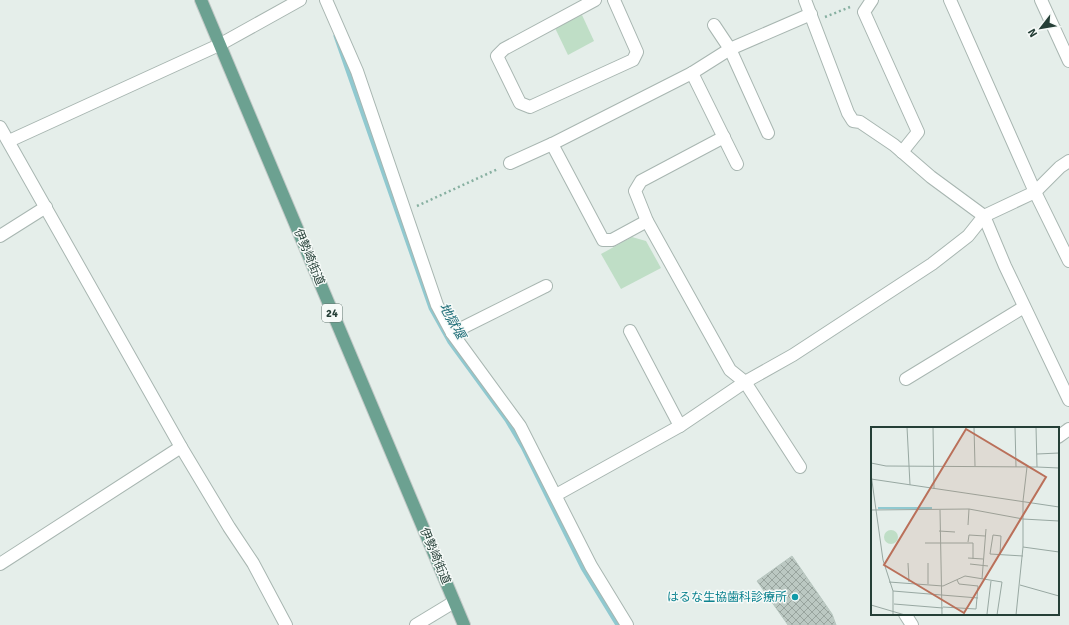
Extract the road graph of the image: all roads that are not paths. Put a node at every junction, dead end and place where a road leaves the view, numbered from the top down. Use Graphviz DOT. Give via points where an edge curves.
graph roads {
  1 [pos="201,0"];
  2 [pos="300,0"];
  3 [pos="326,0"];
  4 [pos="595,0"];
  5 [pos="614,0"];
  6 [pos="805,0"];
  7 [pos="950,0"];
  8 [pos="1041,0"];
  9 [pos="869,4"];
  10 [pos="812,18"];
  11 [pos="714,25"];
  12 [pos="219,45"];
  13 [pos="730,49"];
  14 [pos="1069,61"];
  15 [pos="692,73"];
  16 [pos="0,127"];
  17 [pos="768,133"];
  18 [pos="724,137"];
  19 [pos="9,141"];
  20 [pos="552,144"];
  21 [pos="902,152"];
  22 [pos="1069,162"];
  23 [pos="510,163"];
  24 [pos="737,164"];
  25 [pos="1035,192"];
  26 [pos="46,207"];
  27 [pos="984,216"];
  28 [pos="647,221"];
  29 [pos="0,236"];
  30 [pos="1069,261"];
  31 [pos="546,286"];
  32 [pos="1024,307"];
  33 [pos="630,331"];
  34 [pos="452,333"];
  35 [pos="906,379"];
  36 [pos="745,382"];
  37 [pos="1069,400"];
  38 [pos="680,426"];
  39 [pos="1069,429"];
  40 [pos="1059,436"];
  41 [pos="181,447"];
  42 [pos="800,467"];
  43 [pos="556,495"];
  44 [pos="0,564"];
  45 [pos="454,602"];
  46 [pos="906,615"];
  47 [pos="286,625"];
  48 [pos="416,625"];
  49 [pos="464,625"];
  50 [pos="627,625"];
  51 [pos="912,625"];
  1 -- 12 [label="main road, 伊勢崎街道 / 24"];
  2 -- 12 [label="street"];
  3 -- 34 [label="street" via="356,71 437,305"];
  4 -- 5 [label="street" via="504,49 497,56 520,103 530,107 633,60 637,52"];
  6 -- 10 [label="street"];
  7 -- 25 [label="street"];
  8 -- 14 [label="street"];
  9 -- 21 [label="street" via="864,12 918,132"];
  10 -- 13 [label="street"];
  10 -- 21 [label="street" via="853,121 860,122"];
  11 -- 13 [label="street"];
  12 -- 19 [label="street"];
  12 -- 45 [label="main road, 伊勢崎街道 / 24"];
  13 -- 15 [label="street"];
  13 -- 17 [label="street"];
  15 -- 18 [label="street"];
  15 -- 20 [label="street"];
  16 -- 19 [label="street"];
  18 -- 24 [label="street"];
  18 -- 28 [label="street" via="641,181 635,191"];
  19 -- 26 [label="street"];
  20 -- 23 [label="street"];
  20 -- 28 [label="street" via="603,240 612,240"];
  21 -- 27 [label="street" via="930,177"];
  22 -- 25 [label="street" via="1060,167"];
  25 -- 27 [label="street"];
  25 -- 30 [label="street"];
  26 -- 29 [label="street"];
  26 -- 41 [label="street"];
  27 -- 32 [label="street"];
  27 -- 36 [label="street" via="968,236 932,264 793,355"];
  28 -- 36 [label="street" via="730,370"];
  31 -- 34 [label="street"];
  32 -- 35 [label="street"];
  32 -- 37 [label="street"];
  33 -- 38 [label="street"];
  34 -- 43 [label="street" via="520,426"];
  36 -- 38 [label="street"];
  36 -- 42 [label="street"];
  38 -- 43 [label="street"];
  39 -- 40 [label="street"];
  41 -- 44 [label="street"];
  41 -- 47 [label="street" via="253,563"];
  43 -- 50 [label="street" via="590,566"];
  45 -- 48 [label="street"];
  45 -- 49 [label="main road, 伊勢崎街道 / 24"];
  46 -- 51 [label="street"];
}
